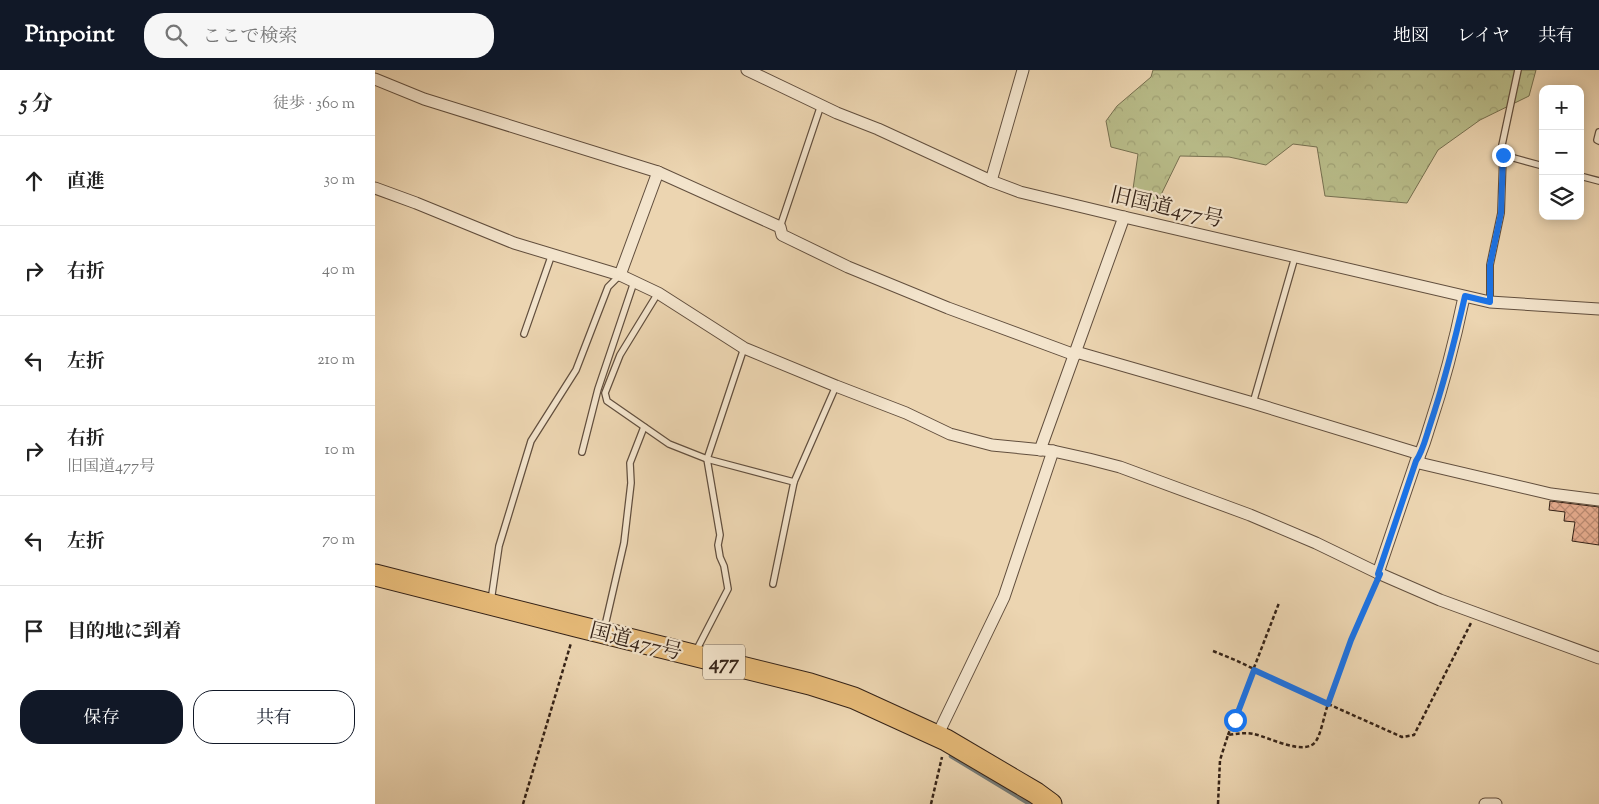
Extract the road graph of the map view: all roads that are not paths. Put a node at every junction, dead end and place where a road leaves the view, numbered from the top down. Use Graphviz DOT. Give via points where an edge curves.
graph roads {
  1 [pos="747,70"];
  2 [pos="1023,70"];
  3 [pos="1518,70"];
  4 [pos="375,80"];
  5 [pos="821,105"];
  6 [pos="1599,132"];
  7 [pos="1599,141"];
  8 [pos="1503,155"];
  9 [pos="1539,165"];
  10 [pos="658,172"];
  11 [pos="1584,177"];
  12 [pos="991,181"];
  13 [pos="1599,181"];
  14 [pos="375,188"];
  15 [pos="1124,217"];
  16 [pos="780,227"];
  17 [pos="552,254"];
  18 [pos="1295,257"];
  19 [pos="619,275"];
  20 [pos="634,281"];
  21 [pos="658,293"];
  22 [pos="1465,296"];
  23 [pos="1490,302"];
  24 [pos="1599,310"];
  25 [pos="524,334"];
  26 [pos="744,348"];
  27 [pos="1075,353"];
  28 [pos="836,386"];
  29 [pos="1253,403"];
  30 [pos="644,427"];
  31 [pos="1040,450"];
  32 [pos="582,452"];
  33 [pos="1053,452"];
  34 [pos="1419,456"];
  35 [pos="707,459"];
  36 [pos="794,482"];
  37 [pos="1599,500"];
  38 [pos="1379,574"];
  39 [pos="375,575"];
  40 [pos="773,584"];
  41 [pos="490,604"];
  42 [pos="603,633"];
  43 [pos="693,655"];
  44 [pos="1599,658"];
  45 [pos="941,738"];
  46 [pos="1051,804"];
  47 [pos="1485,804"];
  48 [pos="1496,804"];
  1 -- 5 [label="street, 旧国道477号"];
  2 -- 12 [label="street"];
  3 -- 8 [label="lane" via="1501,146"];
  4 -- 10 [label="street" via="424,99"];
  5 -- 12 [label="street, 旧国道477号"];
  5 -- 16 [label="lane"];
  6 -- 7 [label="lane"];
  8 -- 9 [label="lane"];
  8 -- 23 [label="lane" via="1501,213 1490,265"];
  10 -- 16 [label="street"];
  10 -- 19 [label="street"];
  11 -- 13 [label="lane"];
  12 -- 15 [label="street, 旧国道477号" via="1020,192"];
  14 -- 17 [label="street" via="514,243"];
  15 -- 18 [label="street, 旧国道477号"];
  15 -- 27 [label="street"];
  16 -- 27 [label="street" via="782,235 848,267 948,308"];
  17 -- 19 [label="street"];
  17 -- 25 [label="lane"];
  18 -- 22 [label="street, 旧国道477号"];
  18 -- 29 [label="lane"];
  19 -- 20 [label="street"];
  19 -- 41 [label="lane" via="608,287 577,370 531,442 499,546"];
  20 -- 21 [label="street"];
  20 -- 32 [label="lane" via="597,389"];
  21 -- 26 [label="street"];
  21 -- 30 [label="lane" via="620,355 605,393 607,401"];
  22 -- 23 [label="street, 旧国道477号"];
  22 -- 34 [label="street" via="1453,353"];
  23 -- 24 [label="street, 旧国道477号"];
  26 -- 28 [label="street"];
  26 -- 35 [label="lane"];
  27 -- 29 [label="street"];
  27 -- 31 [label="street"];
  28 -- 31 [label="street" via="950,434 992,445"];
  28 -- 36 [label="lane"];
  29 -- 34 [label="street"];
  30 -- 35 [label="lane" via="669,444"];
  30 -- 42 [label="lane" via="630,463 624,543"];
  31 -- 33 [label="street"];
  33 -- 38 [label="street" via="1120,467 1250,515"];
  33 -- 45 [label="street" via="1004,598"];
  34 -- 37 [label="street" via="1419,464 1551,494"];
  34 -- 38 [label="street"];
  35 -- 36 [label="lane"];
  35 -- 43 [label="lane" via="720,535 720,557 729,588"];
  36 -- 40 [label="lane"];
  38 -- 44 [label="street" via="1440,600"];
  39 -- 41 [label="highway, 国道477号 / 477"];
  41 -- 42 [label="highway, 国道477号 / 477"];
  42 -- 43 [label="highway, 国道477号 / 477"];
  43 -- 45 [label="highway, 国道477号 / 477" via="854,698"];
  45 -- 46 [label="highway, 国道477号 / 477"];
  47 -- 48 [label="street"];
}
